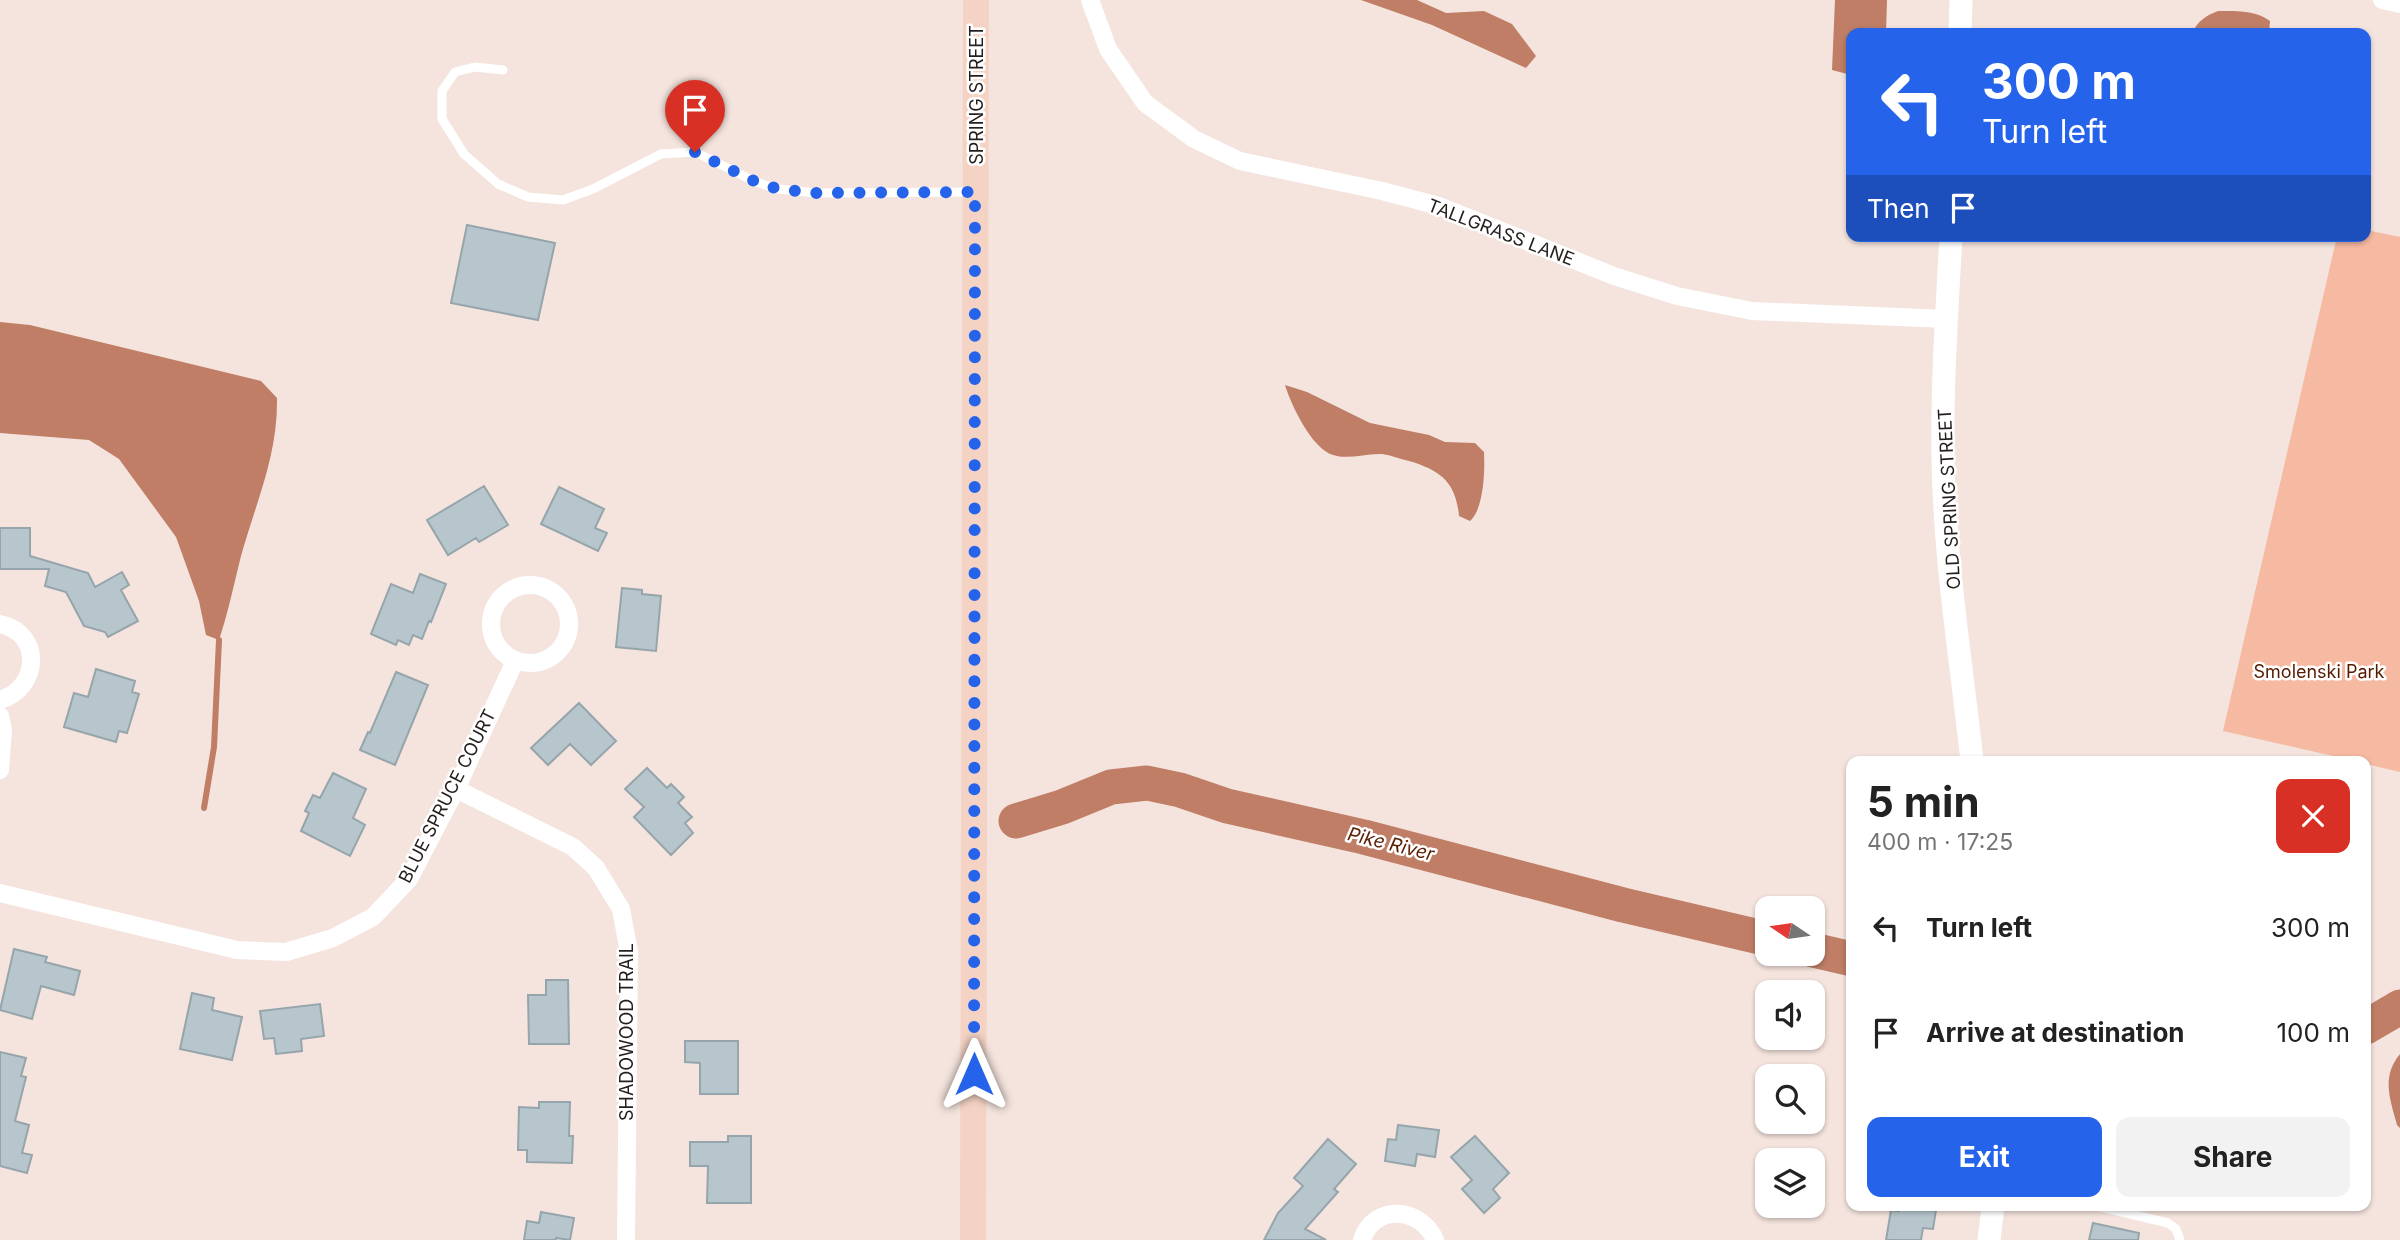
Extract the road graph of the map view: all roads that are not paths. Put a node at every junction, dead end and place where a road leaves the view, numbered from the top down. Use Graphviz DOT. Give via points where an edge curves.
graph roads {
  1 [pos="976,0"];
  2 [pos="1090,0"];
  3 [pos="1961,0"];
  4 [pos="2382,0"];
  5 [pos="2400,4"];
  6 [pos="1960,28"];
  7 [pos="503,70"];
  8 [pos="975,192"];
  9 [pos="1951,242"];
  10 [pos="1947,319"];
  11 [pos="0,624"];
  12 [pos="515,661"];
  13 [pos="0,700"];
  14 [pos="0,716"];
  15 [pos="1971,756"];
  16 [pos="0,770"];
  17 [pos="456,789"];
  18 [pos="0,893"];
  19 [pos="1992,1211"];
  20 [pos="2118,1211"];
  21 [pos="626,1240"];
  22 [pos="973,1240"];
  23 [pos="1362,1240"];
  24 [pos="1435,1240"];
  25 [pos="1989,1240"];
  26 [pos="2180,1240"];
  1 -- 8 [label="main road, SPRING STREET"];
  2 -- 10 [label="street, TALLGRASS LANE" via="1108,49 1144,103 1194,139 1240,161 1439,206 1676,296 1752,311"];
  3 -- 6 [label="street"];
  4 -- 5 [label="street"];
  7 -- 8 [label="lane" via="475,67 455,72 442,91 442,119 464,154 498,184 528,197 564,200 661,154 695,152 778,189"];
  8 -- 22 [label="main road, SPRING STREET"];
  9 -- 10 [label="street, OLD SPRING STREET"];
  10 -- 15 [label="street, OLD SPRING STREET" via="1943,455 1947,536"];
  11 -- 13 [label="street" via="18,632 26,642 32,667 20,690"];
  12 -- 12 [label="street" via="540,662 567,639 568,614 563,603 543,587 530,584 505,593 491,617 495,643"];
  12 -- 17 [label="street, BLUE SPRUCE COURT"];
  14 -- 16 [label="street"];
  17 -- 18 [label="street, BLUE SPRUCE COURT" via="409,879 373,918 333,938 286,952 237,950"];
  17 -- 21 [label="street, SHADOWOOD TRAIL" via="573,847 597,868 621,909 629,952"];
  19 -- 25 [label="street"];
  20 -- 26 [label="lane" via="2168,1223"];
  23 -- 24 [label="street" via="1372,1223 1397,1213 1423,1221"];
}
